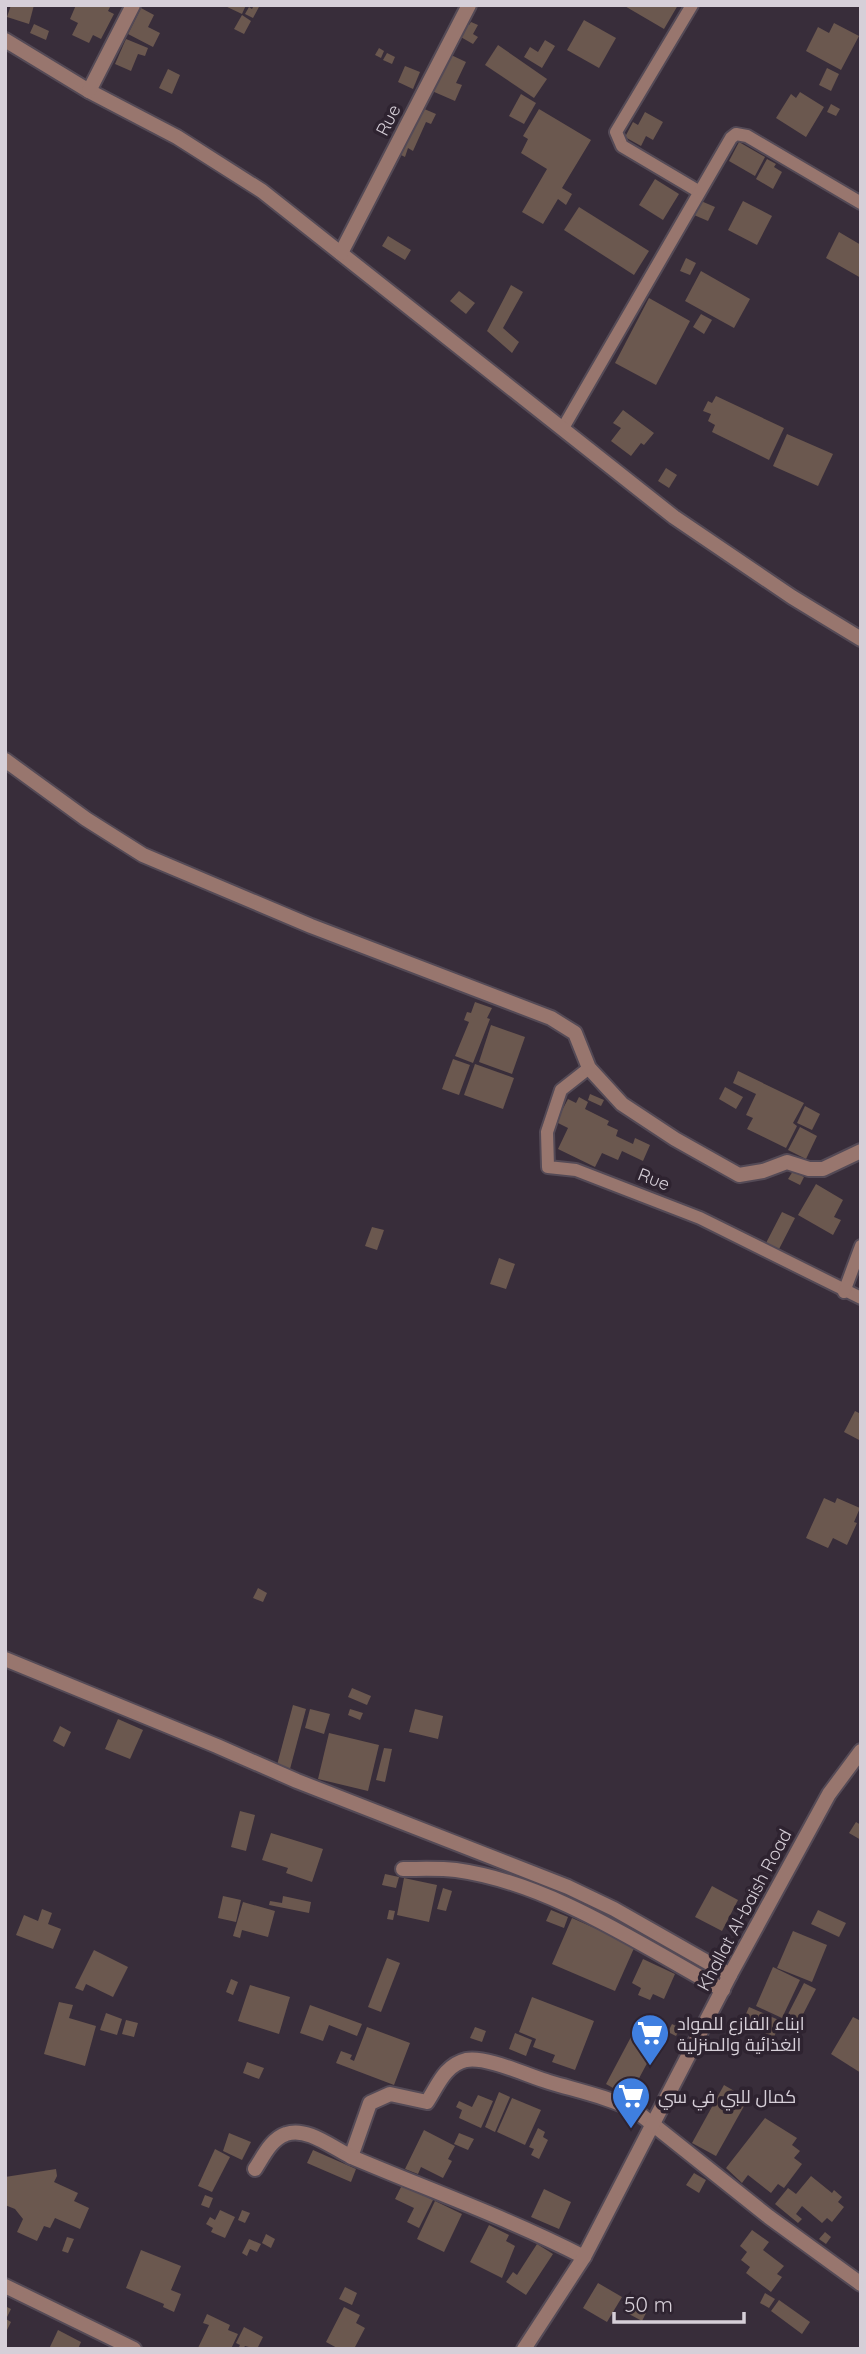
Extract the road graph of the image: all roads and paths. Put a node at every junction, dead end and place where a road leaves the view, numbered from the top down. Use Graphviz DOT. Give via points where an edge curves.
graph roads {
  1 [pos="133,5"];
  2 [pos="469,5"];
  3 [pos="692,5"];
  4 [pos="5,40"];
  5 [pos="89,91"];
  6 [pos="698,191"];
  7 [pos="861,203"];
  8 [pos="341,253"];
  9 [pos="563,428"];
  10 [pos="861,639"];
  11 [pos="5,760"];
  12 [pos="589,1068"];
  13 [pos="861,1150"];
  14 [pos="861,1246"];
  15 [pos="844,1292"];
  16 [pos="861,1298"];
  17 [pos="5,1659"];
  18 [pos="861,1751"];
  19 [pos="403,1869"];
  20 [pos="730,1975"];
  21 [pos="723,1990"];
  22 [pos="654,2124"];
  23 [pos="351,2157"];
  24 [pos="255,2169"];
  25 [pos="584,2257"];
  26 [pos="861,2284"];
  27 [pos="5,2286"];
  28 [pos="134,2349"];
  29 [pos="524,2349"];
  1 -- 5 [label="street"];
  2 -- 8 [label="street, Rue"];
  3 -- 6 [label="street" via="617,132 622,146"];
  4 -- 5 [label="street"];
  5 -- 8 [label="street" via="220,163"];
  6 -- 7 [label="street" via="736,134 747,136"];
  6 -- 9 [label="street"];
  8 -- 9 [label="street"];
  9 -- 10 [label="street" via="674,517"];
  11 -- 12 [label="street" via="143,855 310,926 551,1018 575,1033"];
  12 -- 13 [label="street" via="622,1104 739,1175 788,1161 823,1169"];
  12 -- 15 [label="street, Rue" via="561,1090 547,1132 548,1167 576,1170 700,1218"];
  14 -- 15 [label="street"];
  15 -- 16 [label="street, Rue"];
  17 -- 20 [label="street" via="297,1781 568,1886"];
  18 -- 20 [label="street, Khallat Al-baish Road" via="829,1794"];
  19 -- 21 [label="street" via="455,1870 502,1880 562,1903"];
  20 -- 21 [label="street, Khallat Al-baish Road"];
  21 -- 22 [label="street, Khallat Al-baish Road"];
  22 -- 23 [label="street" via="616,2101 495,2064 467,2060 447,2070 428,2102 390,2094 370,2103"];
  22 -- 25 [label="street, Khallat Al-baish Road"];
  22 -- 26 [label="street"];
  23 -- 24 [label="street" via="303,2133 287,2133 273,2142"];
  23 -- 25 [label="street" via="533,2230"];
  25 -- 29 [label="street, Khallat Al-baish Road"];
  27 -- 28 [label="street"];
}
